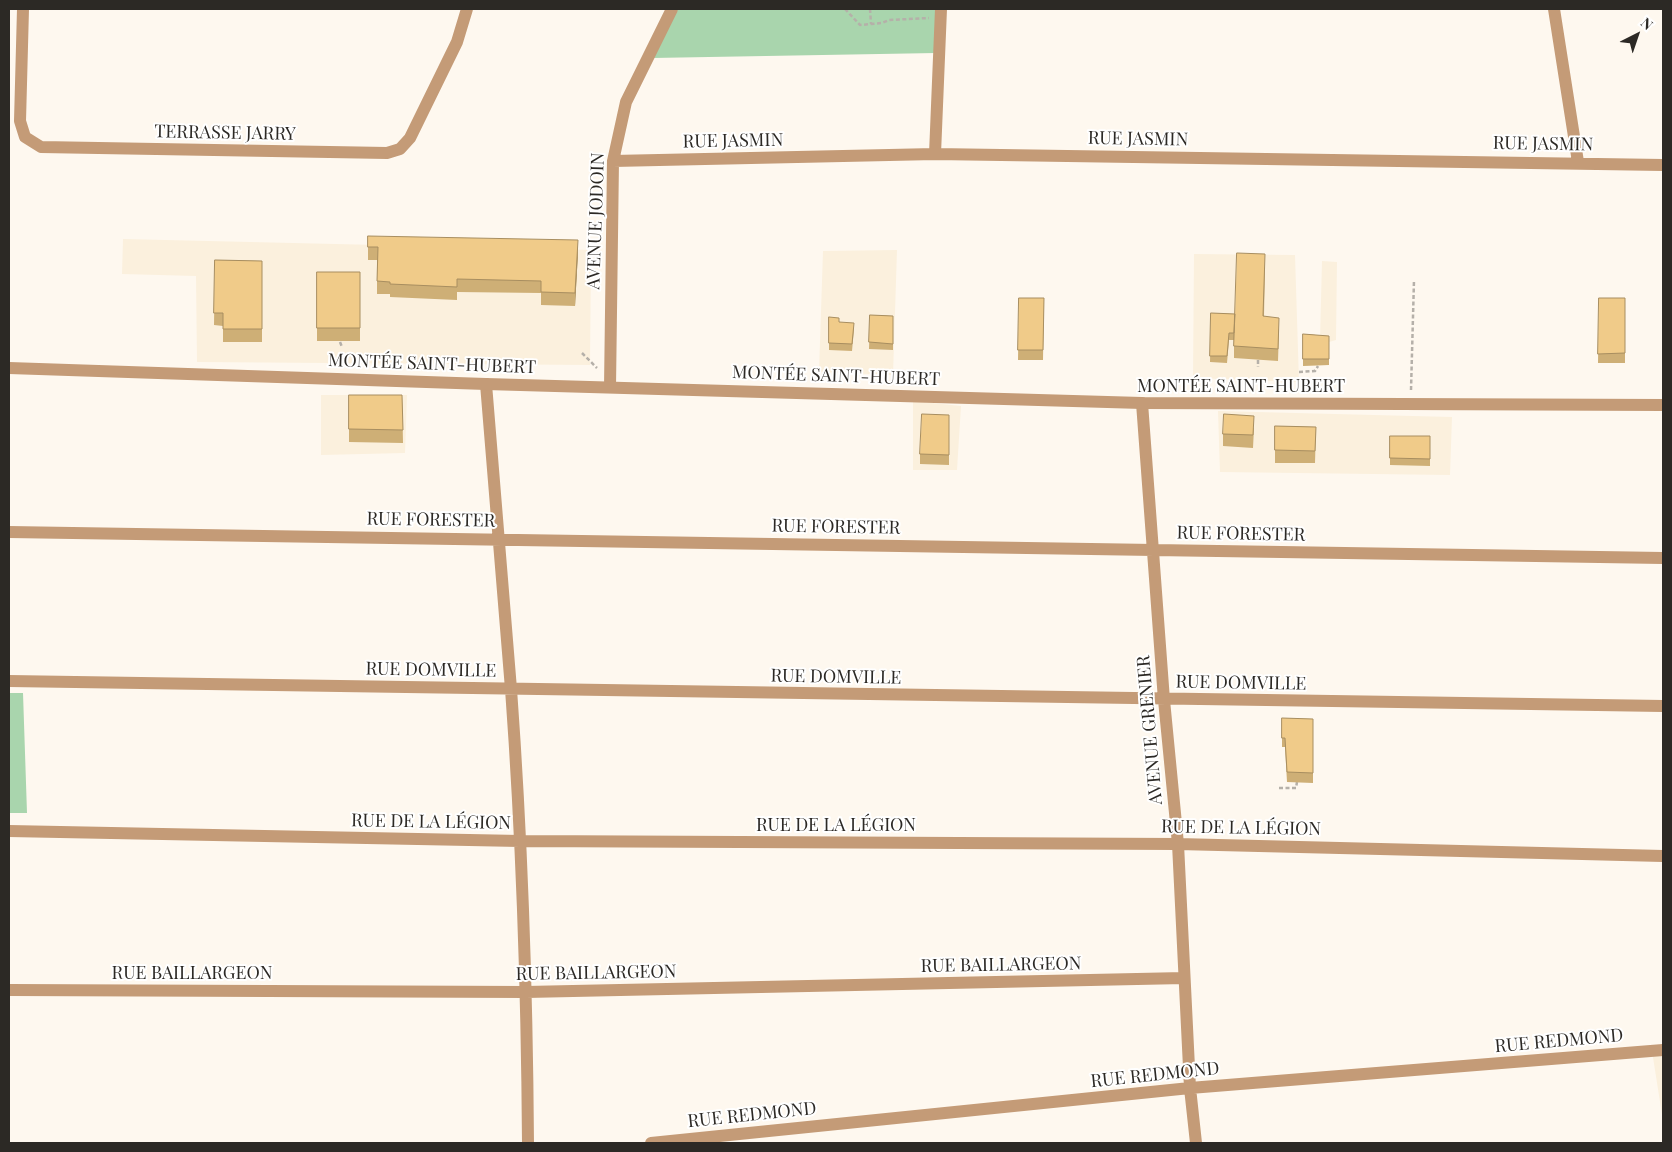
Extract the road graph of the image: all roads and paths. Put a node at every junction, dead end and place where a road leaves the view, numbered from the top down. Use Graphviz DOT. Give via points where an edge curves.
graph roads {
  1 [pos="23,9"];
  2 [pos="467,9"];
  3 [pos="672,9"];
  4 [pos="845,9"];
  5 [pos="870,9"];
  6 [pos="1554,9"];
  7 [pos="940,13"];
  8 [pos="871,24"];
  9 [pos="934,154"];
  10 [pos="613,161"];
  11 [pos="1578,162"];
  12 [pos="1663,165"];
  13 [pos="1414,280"];
  14 [pos="340,342"];
  15 [pos="342,347"];
  16 [pos="1258,360"];
  17 [pos="1318,366"];
  18 [pos="1258,367"];
  19 [pos="9,368"];
  20 [pos="1299,372"];
  21 [pos="486,384"];
  22 [pos="610,387"];
  23 [pos="1142,403"];
  24 [pos="1411,404"];
  25 [pos="1663,405"];
  26 [pos="9,532"];
  27 [pos="498,539"];
  28 [pos="1153,550"];
  29 [pos="1663,558"];
  30 [pos="9,681"];
  31 [pos="511,689"];
  32 [pos="1164,700"];
  33 [pos="1663,706"];
  34 [pos="1297,782"];
  35 [pos="1279,788"];
  36 [pos="9,830"];
  37 [pos="520,842"];
  38 [pos="1178,844"];
  39 [pos="1663,856"];
  40 [pos="1184,978"];
  41 [pos="9,990"];
  42 [pos="526,992"];
  43 [pos="1663,1050"];
  44 [pos="1190,1088"];
  45 [pos="528,1143"];
  46 [pos="651,1143"];
  47 [pos="1196,1143"];
  1 -- 2 [label="street, TERRASSE JARRY" via="20,121 25,137 41,147 387,153 400,149 410,138 458,42"];
  3 -- 10 [label="street, AVENUE JODOIN" via="626,102"];
  4 -- 8 [label="path" via="860,25"];
  5 -- 8 [label="path"];
  6 -- 11 [label="street"];
  7 -- 8 [label="path"];
  7 -- 9 [label="street"];
  9 -- 10 [label="street, RUE JASMIN"];
  9 -- 11 [label="street, RUE JASMIN"];
  10 -- 22 [label="street, AVENUE JODOIN"];
  11 -- 12 [label="street, RUE JASMIN"];
  13 -- 24 [label="path"];
  14 -- 15 [label="path"];
  16 -- 18 [label="path"];
  17 -- 20 [label="path" via="1315,371"];
  19 -- 21 [label="street, MONTÉE SAINT-HUBERT"];
  21 -- 22 [label="street, MONTÉE SAINT-HUBERT"];
  21 -- 27 [label="street"];
  22 -- 23 [label="street, MONTÉE SAINT-HUBERT"];
  23 -- 24 [label="street, MONTÉE SAINT-HUBERT"];
  23 -- 28 [label="street, AVENUE GRENIER"];
  24 -- 25 [label="street, MONTÉE SAINT-HUBERT"];
  26 -- 27 [label="street, RUE FORESTER"];
  27 -- 28 [label="street, RUE FORESTER"];
  27 -- 31 [label="street"];
  28 -- 29 [label="street, RUE FORESTER"];
  28 -- 32 [label="street, AVENUE GRENIER"];
  30 -- 31 [label="street, RUE DOMVILLE"];
  31 -- 32 [label="street, RUE DOMVILLE"];
  31 -- 37 [label="street"];
  32 -- 33 [label="street, RUE DOMVILLE"];
  32 -- 38 [label="street, AVENUE GRENIER"];
  34 -- 35 [label="path" via="1296,788"];
  36 -- 37 [label="street, RUE DE LA LÉGION"];
  37 -- 38 [label="street, RUE DE LA LÉGION"];
  37 -- 42 [label="street"];
  38 -- 39 [label="street, RUE DE LA LÉGION"];
  38 -- 40 [label="street, AVENUE GRENIER"];
  40 -- 42 [label="street, RUE BAILLARGEON"];
  40 -- 44 [label="street, AVENUE GRENIER"];
  41 -- 42 [label="street, RUE BAILLARGEON"];
  42 -- 45 [label="street"];
  43 -- 44 [label="street, RUE REDMOND"];
  44 -- 46 [label="street, RUE REDMOND"];
  44 -- 47 [label="street, AVENUE GRENIER"];
}
